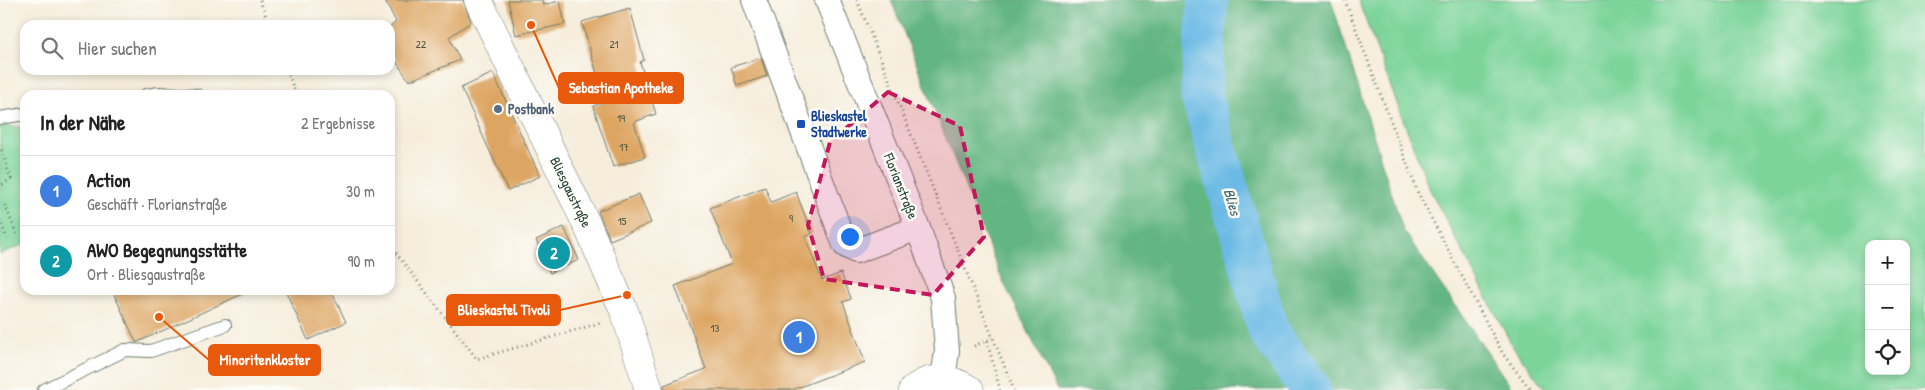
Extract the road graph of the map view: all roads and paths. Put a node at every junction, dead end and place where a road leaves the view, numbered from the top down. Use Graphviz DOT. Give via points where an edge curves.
graph roads {
  1 [pos="260,0"];
  2 [pos="478,0"];
  3 [pos="754,0"];
  4 [pos="827,0"];
  5 [pos="857,0"];
  6 [pos="1345,0"];
  7 [pos="267,20"];
  8 [pos="289,75"];
  9 [pos="294,90"];
  10 [pos="20,115"];
  11 [pos="0,118"];
  12 [pos="0,145"];
  13 [pos="0,186"];
  14 [pos="5,205"];
  15 [pos="11,220"];
  16 [pos="0,223"];
  17 [pos="918,228"];
  18 [pos="17,235"];
  19 [pos="8,239"];
  20 [pos="395,252"];
  21 [pos="226,325"];
  22 [pos="590,327"];
  23 [pos="993,338"];
  24 [pos="987,341"];
  25 [pos="974,346"];
  26 [pos="943,379"];
  27 [pos="44,390"];
  28 [pos="649,390"];
  29 [pos="913,390"];
  30 [pos="970,390"];
  31 [pos="1000,390"];
  32 [pos="1014,390"];
  33 [pos="1531,390"];
  1 -- 7 [label="path"];
  2 -- 28 [label="main road, Bliesgaustraße" via="588,227 624,313"];
  3 -- 17 [label="street" via="845,244 856,251"];
  4 -- 17 [label="street, Florianstraße"];
  5 -- 23 [label="path"];
  6 -- 33 [label="path" via="1418,193 1503,354"];
  8 -- 9 [label="path"];
  10 -- 11 [label="lane"];
  12 -- 13 [label="path" via="11,179"];
  14 -- 15 [label="path"];
  15 -- 16 [label="path"];
  15 -- 18 [label="path"];
  16 -- 19 [label="path"];
  17 -- 26 [label="street, Florianstraße" via="943,298 947,351"];
  20 -- 22 [label="path" via="477,359"];
  21 -- 27 [label="lane" via="152,351 125,350"];
  23 -- 24 [label="path"];
  23 -- 32 [label="path"];
  24 -- 25 [label="path"];
  24 -- 31 [label="path"];
  26 -- 29 [label="main road" via="930,380"];
  26 -- 30 [label="main road" via="958,382"];
}
